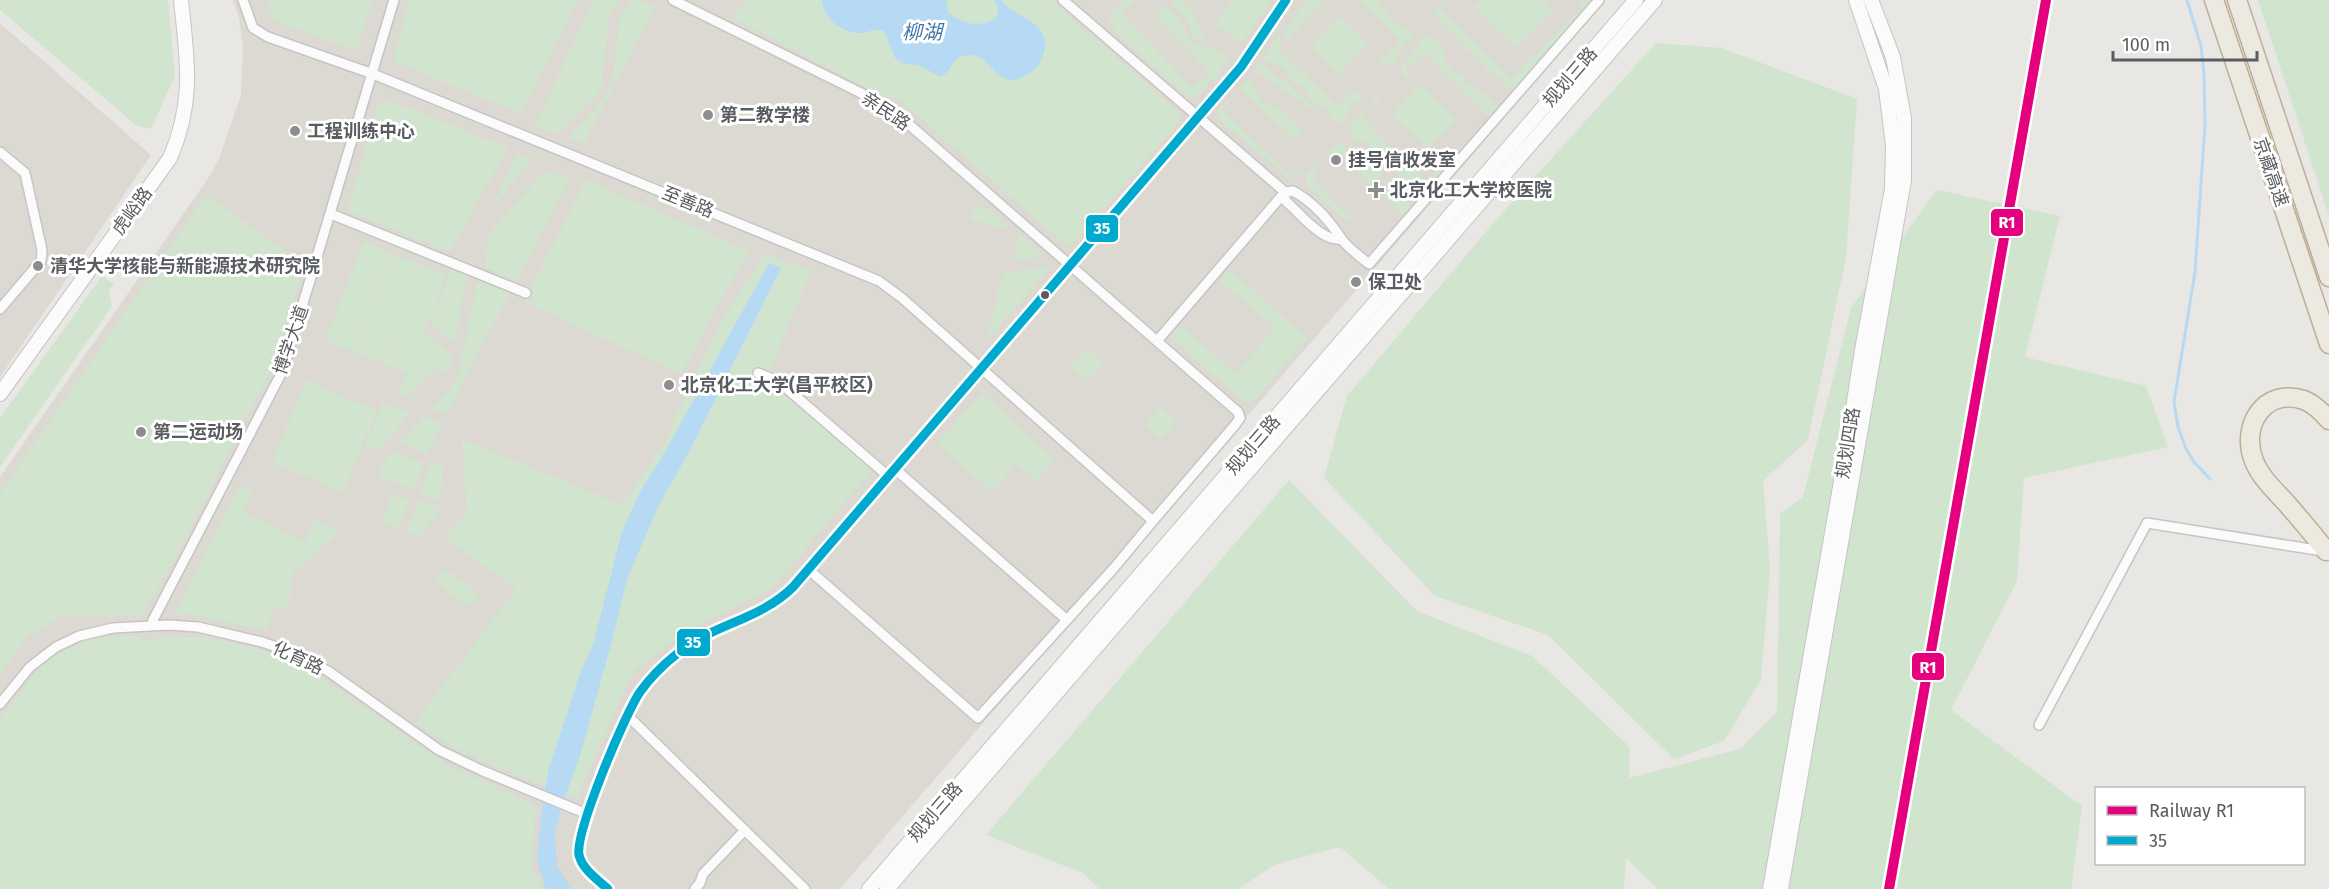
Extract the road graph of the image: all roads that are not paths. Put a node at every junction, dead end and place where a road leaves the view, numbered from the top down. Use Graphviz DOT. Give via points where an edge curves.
graph roads {
  1 [pos="181,0"];
  2 [pos="243,0"];
  3 [pos="394,0"];
  4 [pos="673,0"];
  5 [pos="1063,0"];
  6 [pos="1286,0"];
  7 [pos="1599,0"];
  8 [pos="1636,0"];
  9 [pos="1655,0"];
  10 [pos="1856,0"];
  11 [pos="1871,0"];
  12 [pos="2214,0"];
  13 [pos="2237,0"];
  14 [pos="373,74"];
  15 [pos="1198,117"];
  16 [pos="0,152"];
  17 [pos="1285,192"];
  18 [pos="331,214"];
  19 [pos="1341,239"];
  20 [pos="1071,264"];
  21 [pos="2329,278"];
  22 [pos="526,293"];
  23 [pos="0,309"];
  24 [pos="1157,341"];
  25 [pos="2329,344"];
  26 [pos="981,368"];
  27 [pos="758,373"];
  28 [pos="0,394"];
  29 [pos="2329,420"];
  30 [pos="891,472"];
  31 [pos="1153,520"];
  32 [pos="1179,542"];
  33 [pos="2326,551"];
  34 [pos="808,569"];
  35 [pos="1067,620"];
  36 [pos="152,626"];
  37 [pos="0,704"];
  38 [pos="627,715"];
  39 [pos="2039,725"];
  40 [pos="586,814"];
  41 [pos="745,830"];
  42 [pos="608,889"];
  43 [pos="695,889"];
  44 [pos="805,889"];
  45 [pos="869,889"];
  46 [pos="887,889"];
  47 [pos="1770,889"];
  48 [pos="1781,889"];
  1 -- 28 [label="main road, 虎峪路" via="189,72 181,128 170,159"];
  2 -- 14 [label="street, 至善路" via="252,27 258,32"];
  3 -- 14 [label="street, 博学大道"];
  4 -- 20 [label="street, 亲民路" via="891,110"];
  5 -- 15 [label="street"];
  6 -- 15 [label="street" via="1241,67"];
  7 -- 19 [label="street" via="1369,264"];
  8 -- 32 [label="main road, 规划三路"];
  9 -- 32 [label="main road, 规划三路"];
  10 -- 47 [label="main road, 规划四路" via="1886,89 1893,146 1892,189"];
  11 -- 48 [label="main road, 规划四路" via="1893,57 1904,118 1904,180"];
  12 -- 25 [label="highway, 京藏高速"];
  13 -- 21 [label="highway, 京藏高速"];
  14 -- 18 [label="street, 博学大道"];
  14 -- 26 [label="street, 至善路" via="879,281"];
  15 -- 17 [label="street"];
  15 -- 20 [label="street"];
  16 -- 23 [label="street" via="25,173 42,250 41,261"];
  17 -- 19 [label="street" via="1293,191 1309,203 1330,222"];
  17 -- 19 [label="street" via="1290,205 1324,234"];
  17 -- 24 [label="street"];
  18 -- 22 [label="street"];
  18 -- 36 [label="street, 博学大道" via="283,370"];
  20 -- 24 [label="street, 亲民路"];
  20 -- 26 [label="street"];
  24 -- 31 [label="street, 亲民路" via="1240,417"];
  26 -- 30 [label="street"];
  26 -- 31 [label="street, 至善路"];
  27 -- 30 [label="street" via="785,387"];
  29 -- 33 [label="highway" via="2304,400 2289,398 2274,401 2255,415 2249,433 2250,449 2260,475"];
  30 -- 34 [label="street"];
  30 -- 35 [label="street"];
  31 -- 35 [label="street"];
  32 -- 45 [label="main road, 规划三路"];
  32 -- 46 [label="main road, 规划三路"];
  33 -- 39 [label="street" via="2146,523"];
  34 -- 35 [label="street" via="978,718"];
  34 -- 38 [label="street" via="780,600 677,653 646,684"];
  36 -- 37 [label="street, 化育路" via="94,631 56,647 30,667"];
  36 -- 40 [label="street, 化育路" via="198,627 285,650 328,671 430,745"];
  38 -- 40 [label="street"];
  38 -- 41 [label="street"];
  40 -- 42 [label="street" via="579,845 581,862"];
  41 -- 43 [label="street" via="703,874"];
  41 -- 44 [label="street"];
}
